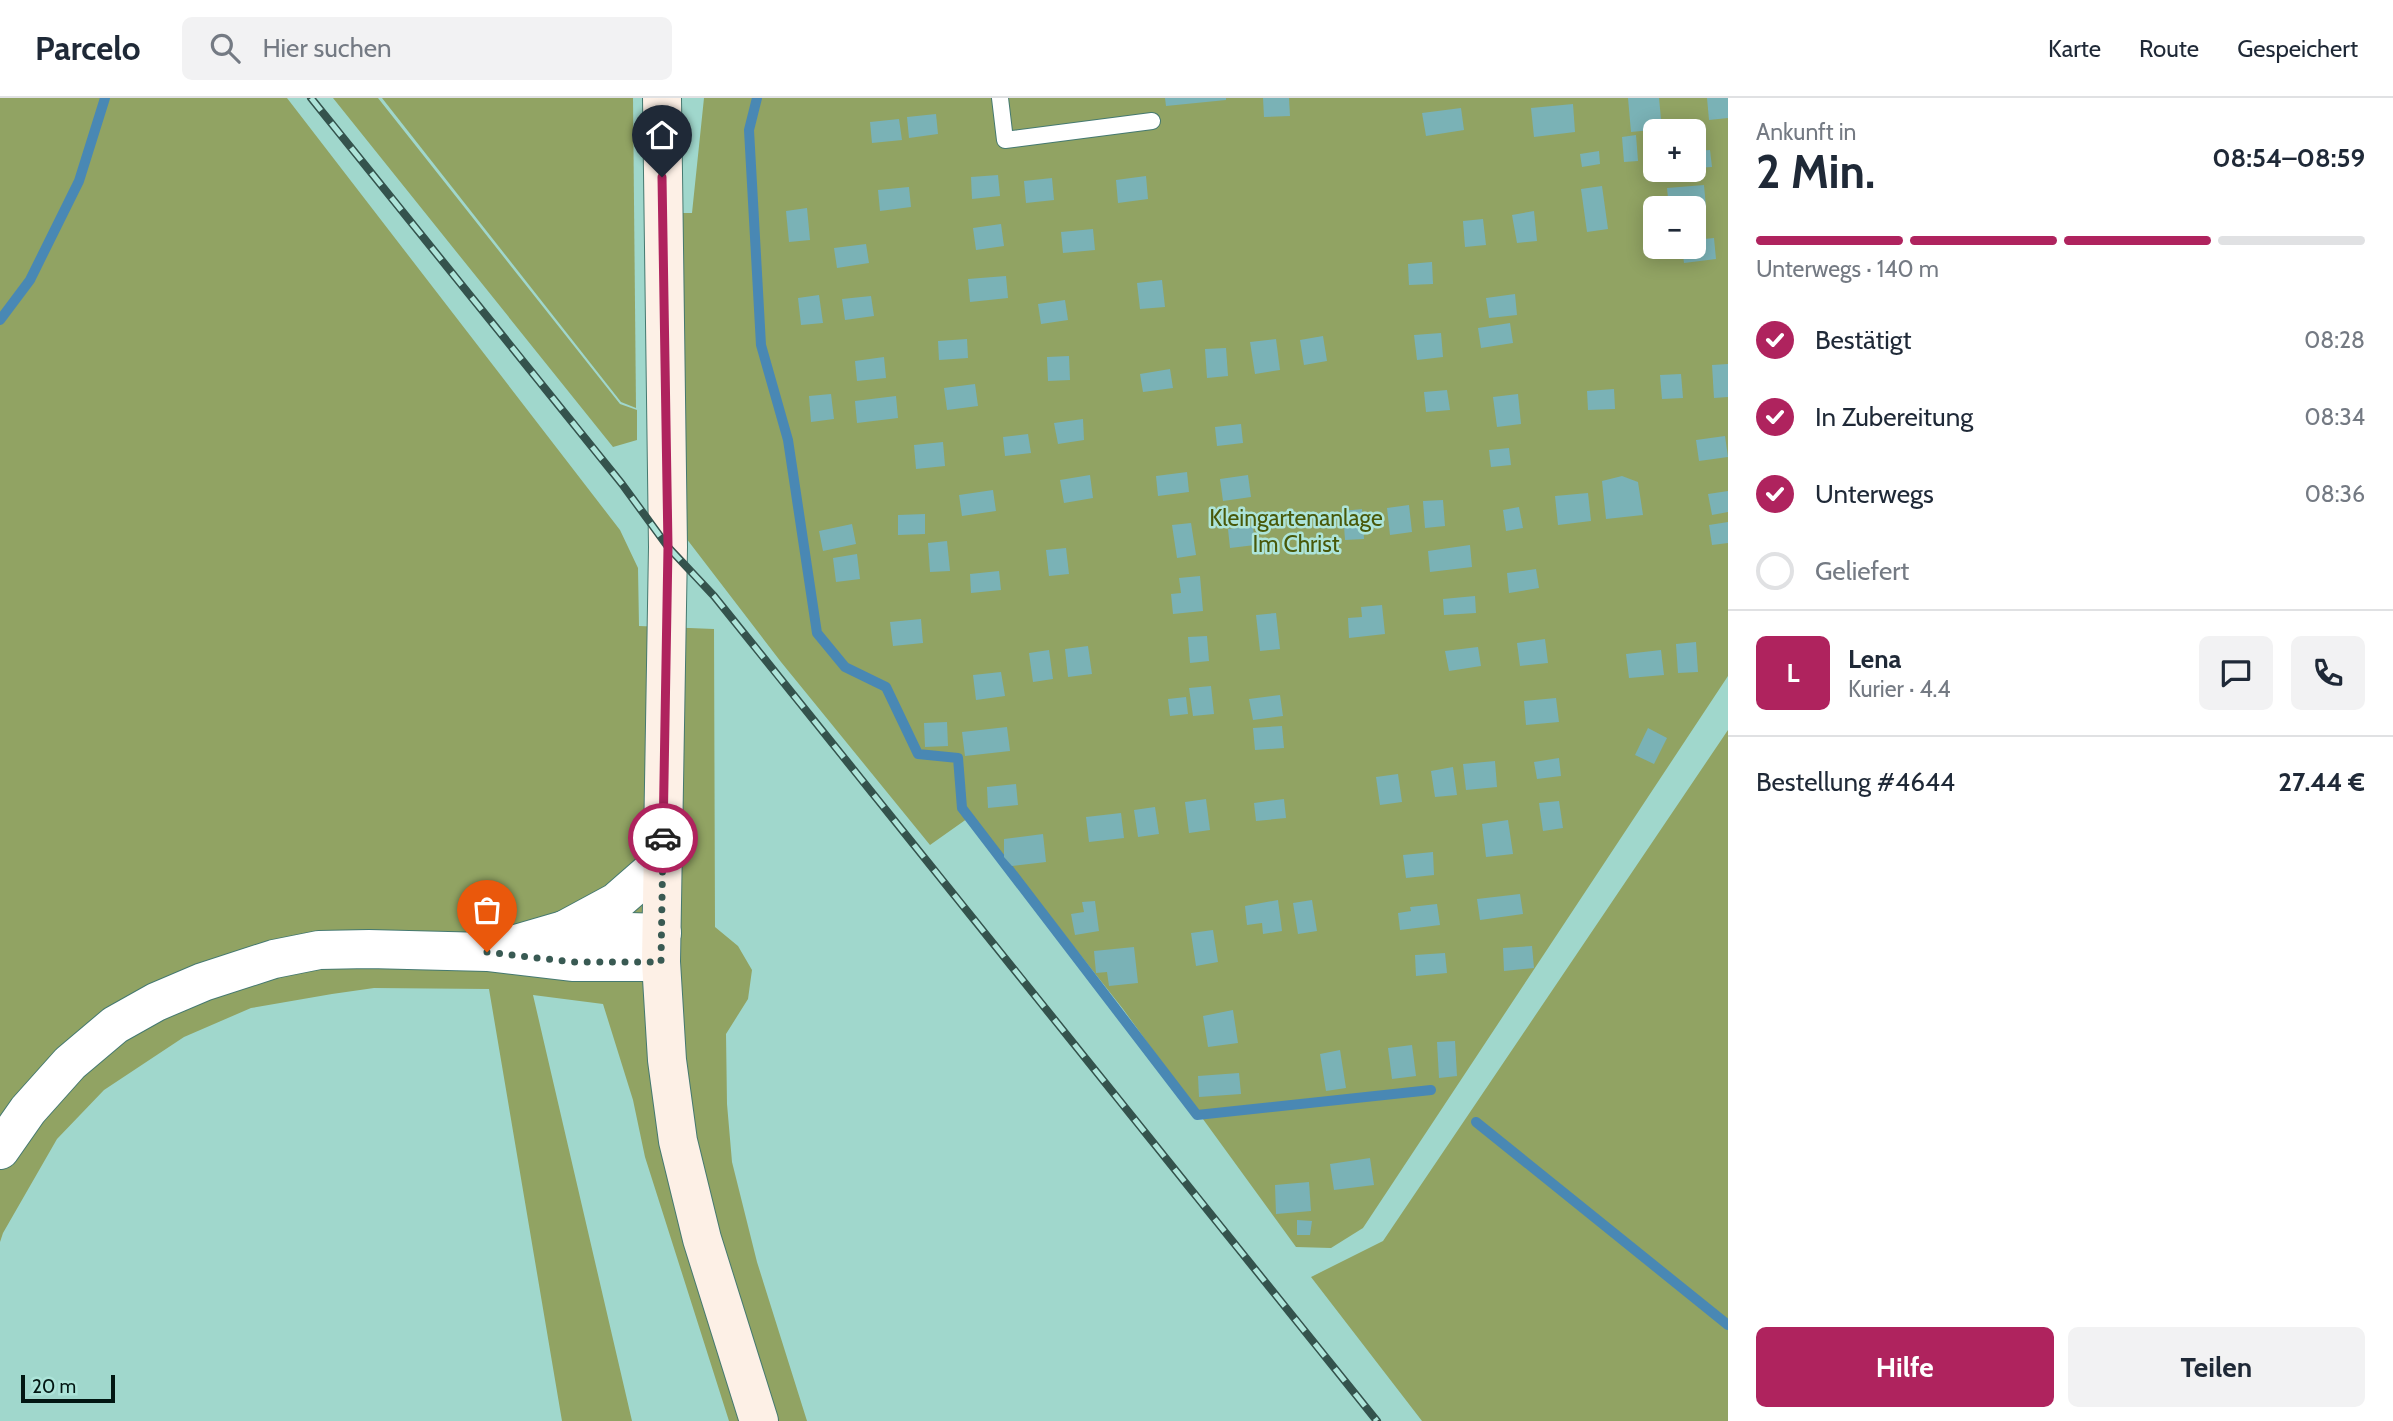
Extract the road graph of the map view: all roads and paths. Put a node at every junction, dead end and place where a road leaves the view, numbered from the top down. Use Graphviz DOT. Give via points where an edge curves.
graph roads {
  1 [pos="662,98"];
  2 [pos="1000,98"];
  3 [pos="1152,121"];
  4 [pos="663,861"];
  5 [pos="564,930"];
  6 [pos="661,948"];
  7 [pos="487,952"];
  8 [pos="0,1150"];
  9 [pos="759,1421"];
  1 -- 4 [label="main road" via="668,547"];
  2 -- 3 [label="lane" via="1005,139"];
  4 -- 5 [label="street" via="617,902"];
  4 -- 6 [label="main road"];
  5 -- 6 [label="street"];
  5 -- 7 [label="street"];
  6 -- 7 [label="street" via="572,962"];
  6 -- 9 [label="main road" via="667,1060 678,1141 702,1239"];
  7 -- 8 [label="street" via="319,950 203,982 115,1025 70,1063"];
}
